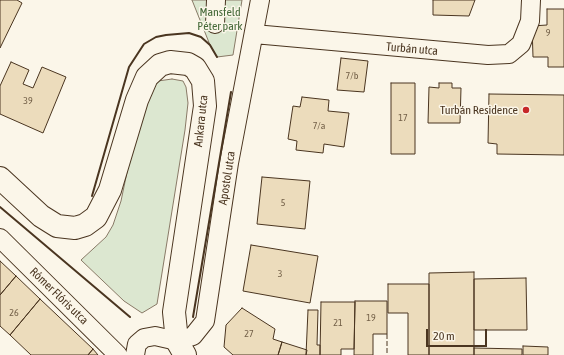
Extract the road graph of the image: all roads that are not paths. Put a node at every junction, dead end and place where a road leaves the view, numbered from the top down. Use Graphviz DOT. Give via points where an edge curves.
graph roads {
  1 [pos="216,0"];
  2 [pos="260,0"];
  3 [pos="531,0"];
  4 [pos="214,24"];
  5 [pos="254,34"];
  6 [pos="0,178"];
  7 [pos="0,238"];
  8 [pos="181,348"];
  9 [pos="118,355"];
  10 [pos="135,355"];
  1 -- 4 [label="street"];
  2 -- 5 [label="street, Apostol utca"];
  3 -- 5 [label="street, Turbán utca" via="530,21 521,44 509,54 488,55"];
  5 -- 8 [label="street, Apostol utca" via="229,163 205,321"];
  6 -- 8 [label="street, Ankara utca" via="41,216 56,226 75,228 85,224 96,217 110,190 146,77 160,65 170,62 188,64 195,68 204,82 205,106 175,302 174,324"];
  7 -- 9 [label="street, Rómer Flóris utca"];
  8 -- 10 [label="street" via="155,336 144,338 137,344"];
}
